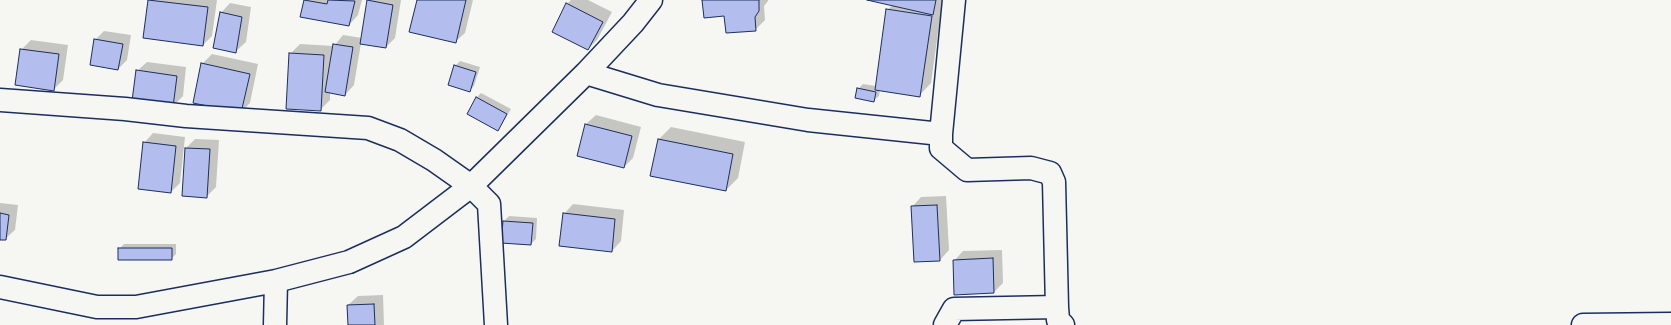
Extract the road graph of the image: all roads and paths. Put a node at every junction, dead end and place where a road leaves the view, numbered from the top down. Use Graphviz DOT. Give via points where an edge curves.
graph roads {
  1 [pos="651,0"];
  2 [pos="954,0"];
  3 [pos="586,73"];
  4 [pos="0,100"];
  5 [pos="941,134"];
  6 [pos="471,186"];
  7 [pos="276,281"];
  8 [pos="0,287"];
  9 [pos="1060,316"];
  10 [pos="1671,324"];
  11 [pos="275,325"];
  12 [pos="496,325"];
  13 [pos="945,325"];
  14 [pos="1583,325"];
  1 -- 3 [label="street"];
  2 -- 5 [label="street"];
  3 -- 5 [label="street" via="665,96 808,120"];
  3 -- 6 [label="street"];
  4 -- 6 [label="street" via="368,128 400,140"];
  5 -- 9 [label="street" via="941,148 967,170 1031,168 1050,173 1054,182"];
  6 -- 7 [label="street" via="404,237 349,262"];
  6 -- 12 [label="street" via="489,204"];
  7 -- 8 [label="street" via="136,308 98,307 52,300"];
  7 -- 11 [label="street"];
  9 -- 13 [label="street" via="954,309"];
  10 -- 14 [label="street"];
}
